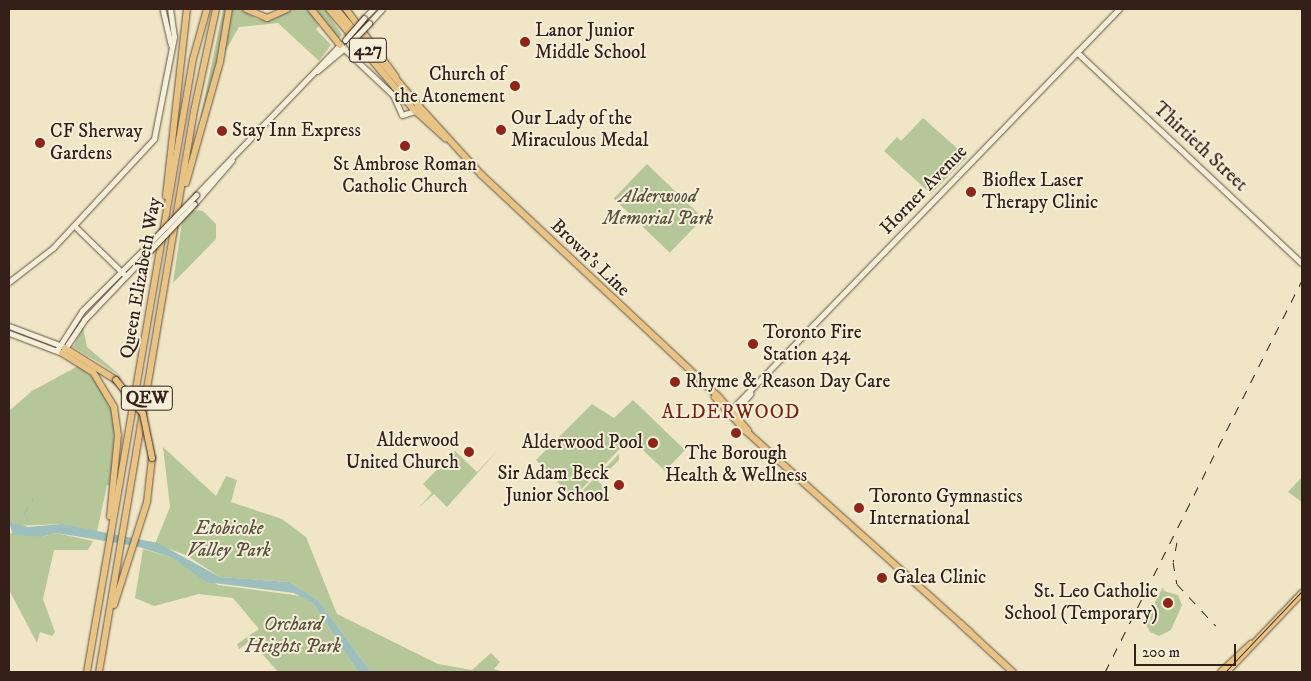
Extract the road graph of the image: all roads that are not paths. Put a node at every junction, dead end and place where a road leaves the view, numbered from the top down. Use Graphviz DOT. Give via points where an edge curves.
graph roads {
  1 [pos="164,9"];
  2 [pos="170,9"];
  3 [pos="188,9"];
  4 [pos="206,9"];
  5 [pos="216,9"];
  6 [pos="246,9"];
  7 [pos="287,9"];
  8 [pos="311,9"];
  9 [pos="329,9"];
  10 [pos="336,9"];
  11 [pos="347,9"];
  12 [pos="373,9"];
  13 [pos="382,9"];
  14 [pos="1119,9"];
  15 [pos="229,11"];
  16 [pos="345,44"];
  17 [pos="171,47"];
  18 [pos="1077,52"];
  19 [pos="402,89"];
  20 [pos="415,108"];
  21 [pos="232,160"];
  22 [pos="180,203"];
  23 [pos="167,218"];
  24 [pos="75,226"];
  25 [pos="1302,263"];
  26 [pos="124,273"];
  27 [pos="9,282"];
  28 [pos="9,326"];
  29 [pos="9,333"];
  30 [pos="61,349"];
  31 [pos="731,413"];
  32 [pos="111,519"];
  33 [pos="1302,593"];
  34 [pos="111,611"];
  35 [pos="1255,643"];
  36 [pos="87,672"];
  37 [pos="100,672"];
  38 [pos="1013,672"];
  39 [pos="1221,672"];
  40 [pos="1227,672"];
  1 -- 17 [label="street"];
  2 -- 17 [label="street" via="174,27"];
  3 -- 23 [label="highway"];
  4 -- 23 [label="highway, Queen Elizabeth Way / QEW" via="193,59"];
  5 -- 22 [label="highway, Queen Elizabeth Way"];
  6 -- 7 [label="highway" via="267,18"];
  8 -- 16 [label="highway"];
  9 -- 20 [label="highway, 427"];
  10 -- 19 [label="highway, 427"];
  11 -- 19 [label="highway"];
  12 -- 16 [label="main road, bridge"];
  13 -- 16 [label="main road, bridge"];
  14 -- 18 [label="main road, Horner Avenue"];
  15 -- 22 [label="highway" via="209,109"];
  16 -- 20 [label="main road, Brown's Line" via="393,95 402,114"];
  16 -- 21 [label="main road"];
  17 -- 24 [label="street" via="154,139"];
  18 -- 25 [label="street, Thirtieth Street"];
  18 -- 31 [label="main road, Horner Avenue"];
  19 -- 20 [label="highway"];
  20 -- 31 [label="main road, Brown's Line"];
  21 -- 26 [label="main road, bridge"];
  21 -- 26 [label="main road, bridge" via="144,257"];
  22 -- 34 [label="highway, Queen Elizabeth Way / QEW"];
  23 -- 32 [label="highway, Queen Elizabeth Way / QEW"];
  24 -- 26 [label="street"];
  24 -- 27 [label="street"];
  26 -- 30 [label="main road"];
  28 -- 30 [label="main road"];
  29 -- 30 [label="main road"];
  30 -- 32 [label="highway" via="97,376 114,407 118,436"];
  30 -- 34 [label="highway, bridge" via="116,380 143,414 152,458 140,528"];
  31 -- 38 [label="main road, Brown's Line"];
  32 -- 36 [label="highway, Queen Elizabeth Way / QEW"];
  33 -- 35 [label="main road"];
  34 -- 37 [label="highway, Queen Elizabeth Way / QEW"];
  35 -- 39 [label="main road"];
  35 -- 40 [label="main road"];
}
